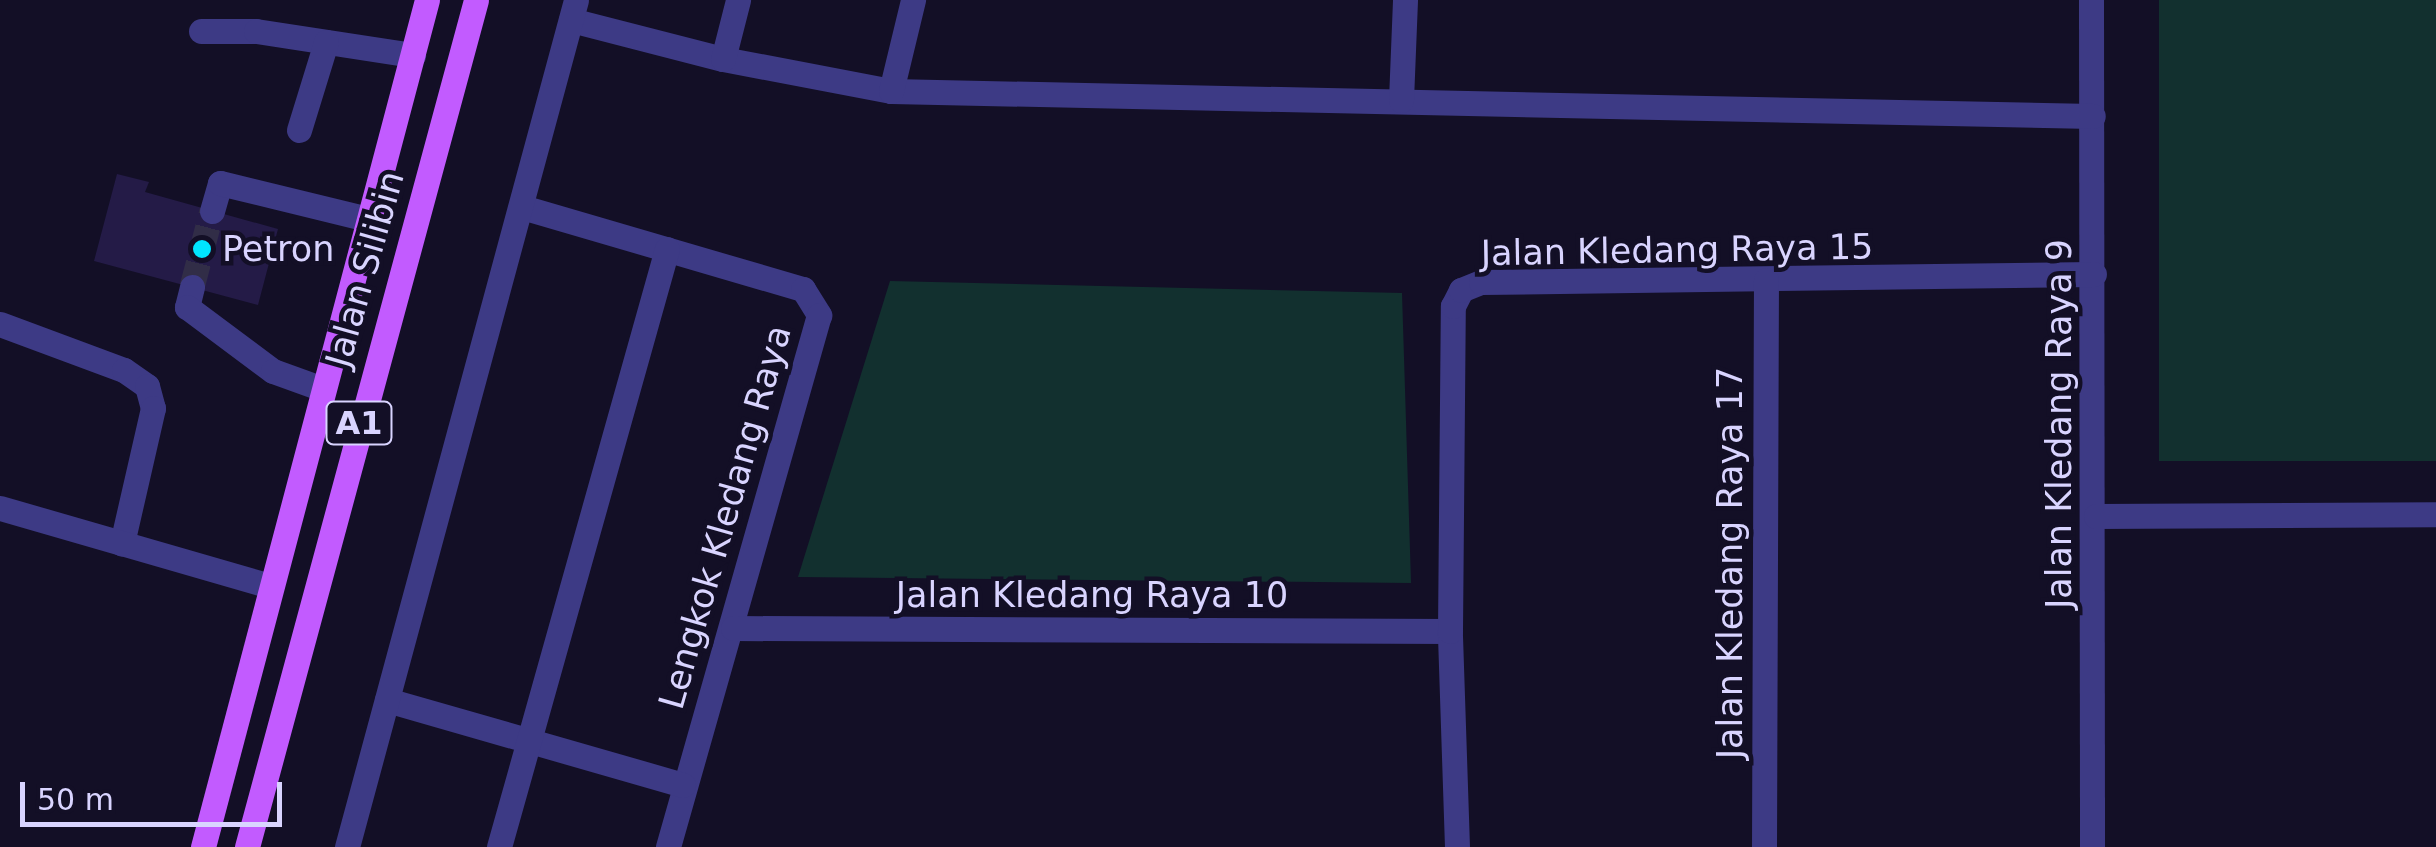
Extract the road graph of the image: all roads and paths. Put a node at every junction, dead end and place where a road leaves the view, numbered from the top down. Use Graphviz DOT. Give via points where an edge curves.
graph roads {
  1 [pos="427,0"];
  2 [pos="476,0"];
  3 [pos="738,0"];
  4 [pos="913,0"];
  5 [pos="1405,0"];
  6 [pos="2091,0"];
  7 [pos="574,10"];
  8 [pos="201,31"];
  9 [pos="326,42"];
  10 [pos="412,54"];
  11 [pos="723,59"];
  12 [pos="890,91"];
  13 [pos="1401,100"];
  14 [pos="2093,116"];
  15 [pos="298,130"];
  16 [pos="522,207"];
  17 [pos="212,210"];
  18 [pos="368,219"];
  19 [pos="667,249"];
  20 [pos="2094,274"];
  21 [pos="1766,280"];
  22 [pos="192,288"];
  23 [pos="0,324"];
  24 [pos="322,389"];
  25 [pos="0,508"];
  26 [pos="2436,514"];
  27 [pos="2096,516"];
  28 [pos="122,543"];
  29 [pos="272,586"];
  30 [pos="734,628"];
  31 [pos="1450,631"];
  32 [pos="387,700"];
  33 [pos="525,740"];
  34 [pos="683,785"];
  35 [pos="203,847"];
  36 [pos="247,847"];
  37 [pos="347,847"];
  38 [pos="499,847"];
  39 [pos="668,847"];
  40 [pos="1457,847"];
  41 [pos="1764,847"];
  42 [pos="2092,847"];
  1 -- 10 [label="main road, Jalan Silibin / A1"];
  2 -- 36 [label="main road, Jalan Silibin / A1"];
  3 -- 11 [label="street"];
  4 -- 12 [label="street"];
  5 -- 13 [label="street"];
  6 -- 14 [label="street, Jalan Kledang Raya 9"];
  7 -- 11 [label="street"];
  7 -- 16 [label="street"];
  8 -- 9 [label="street"];
  9 -- 10 [label="street"];
  9 -- 15 [label="street"];
  10 -- 18 [label="main road, Jalan Silibin / A1"];
  11 -- 12 [label="street"];
  12 -- 13 [label="street"];
  13 -- 14 [label="street"];
  14 -- 20 [label="street, Jalan Kledang Raya 9"];
  16 -- 19 [label="street, Lengkok Kledang Raya"];
  16 -- 32 [label="street"];
  17 -- 18 [label="street" via="220,182"];
  18 -- 24 [label="main road, Jalan Silibin / A1"];
  19 -- 30 [label="street, Lengkok Kledang Raya" via="803,289 819,315"];
  19 -- 33 [label="street"];
  20 -- 21 [label="street, Jalan Kledang Raya 15"];
  20 -- 27 [label="street, Jalan Kledang Raya 9"];
  21 -- 31 [label="street, Jalan Kledang Raya 15" via="1481,282 1461,290 1453,306"];
  21 -- 41 [label="street, Jalan Kledang Raya 17"];
  22 -- 24 [label="street" via="187,307 272,371"];
  23 -- 28 [label="street" via="124,370 148,386 153,408"];
  24 -- 29 [label="main road, Jalan Silibin / A1"];
  25 -- 28 [label="street"];
  26 -- 27 [label="street"];
  27 -- 42 [label="street, Jalan Kledang Raya 9"];
  28 -- 29 [label="street"];
  29 -- 35 [label="main road, Jalan Silibin / A1"];
  30 -- 31 [label="street, Jalan Kledang Raya 10"];
  30 -- 34 [label="street, Lengkok Kledang Raya"];
  31 -- 40 [label="street, Jalan Kledang Raya 15"];
  32 -- 33 [label="street"];
  32 -- 37 [label="street"];
  33 -- 34 [label="street"];
  33 -- 38 [label="street"];
  34 -- 39 [label="street, Lengkok Kledang Raya"];
}
